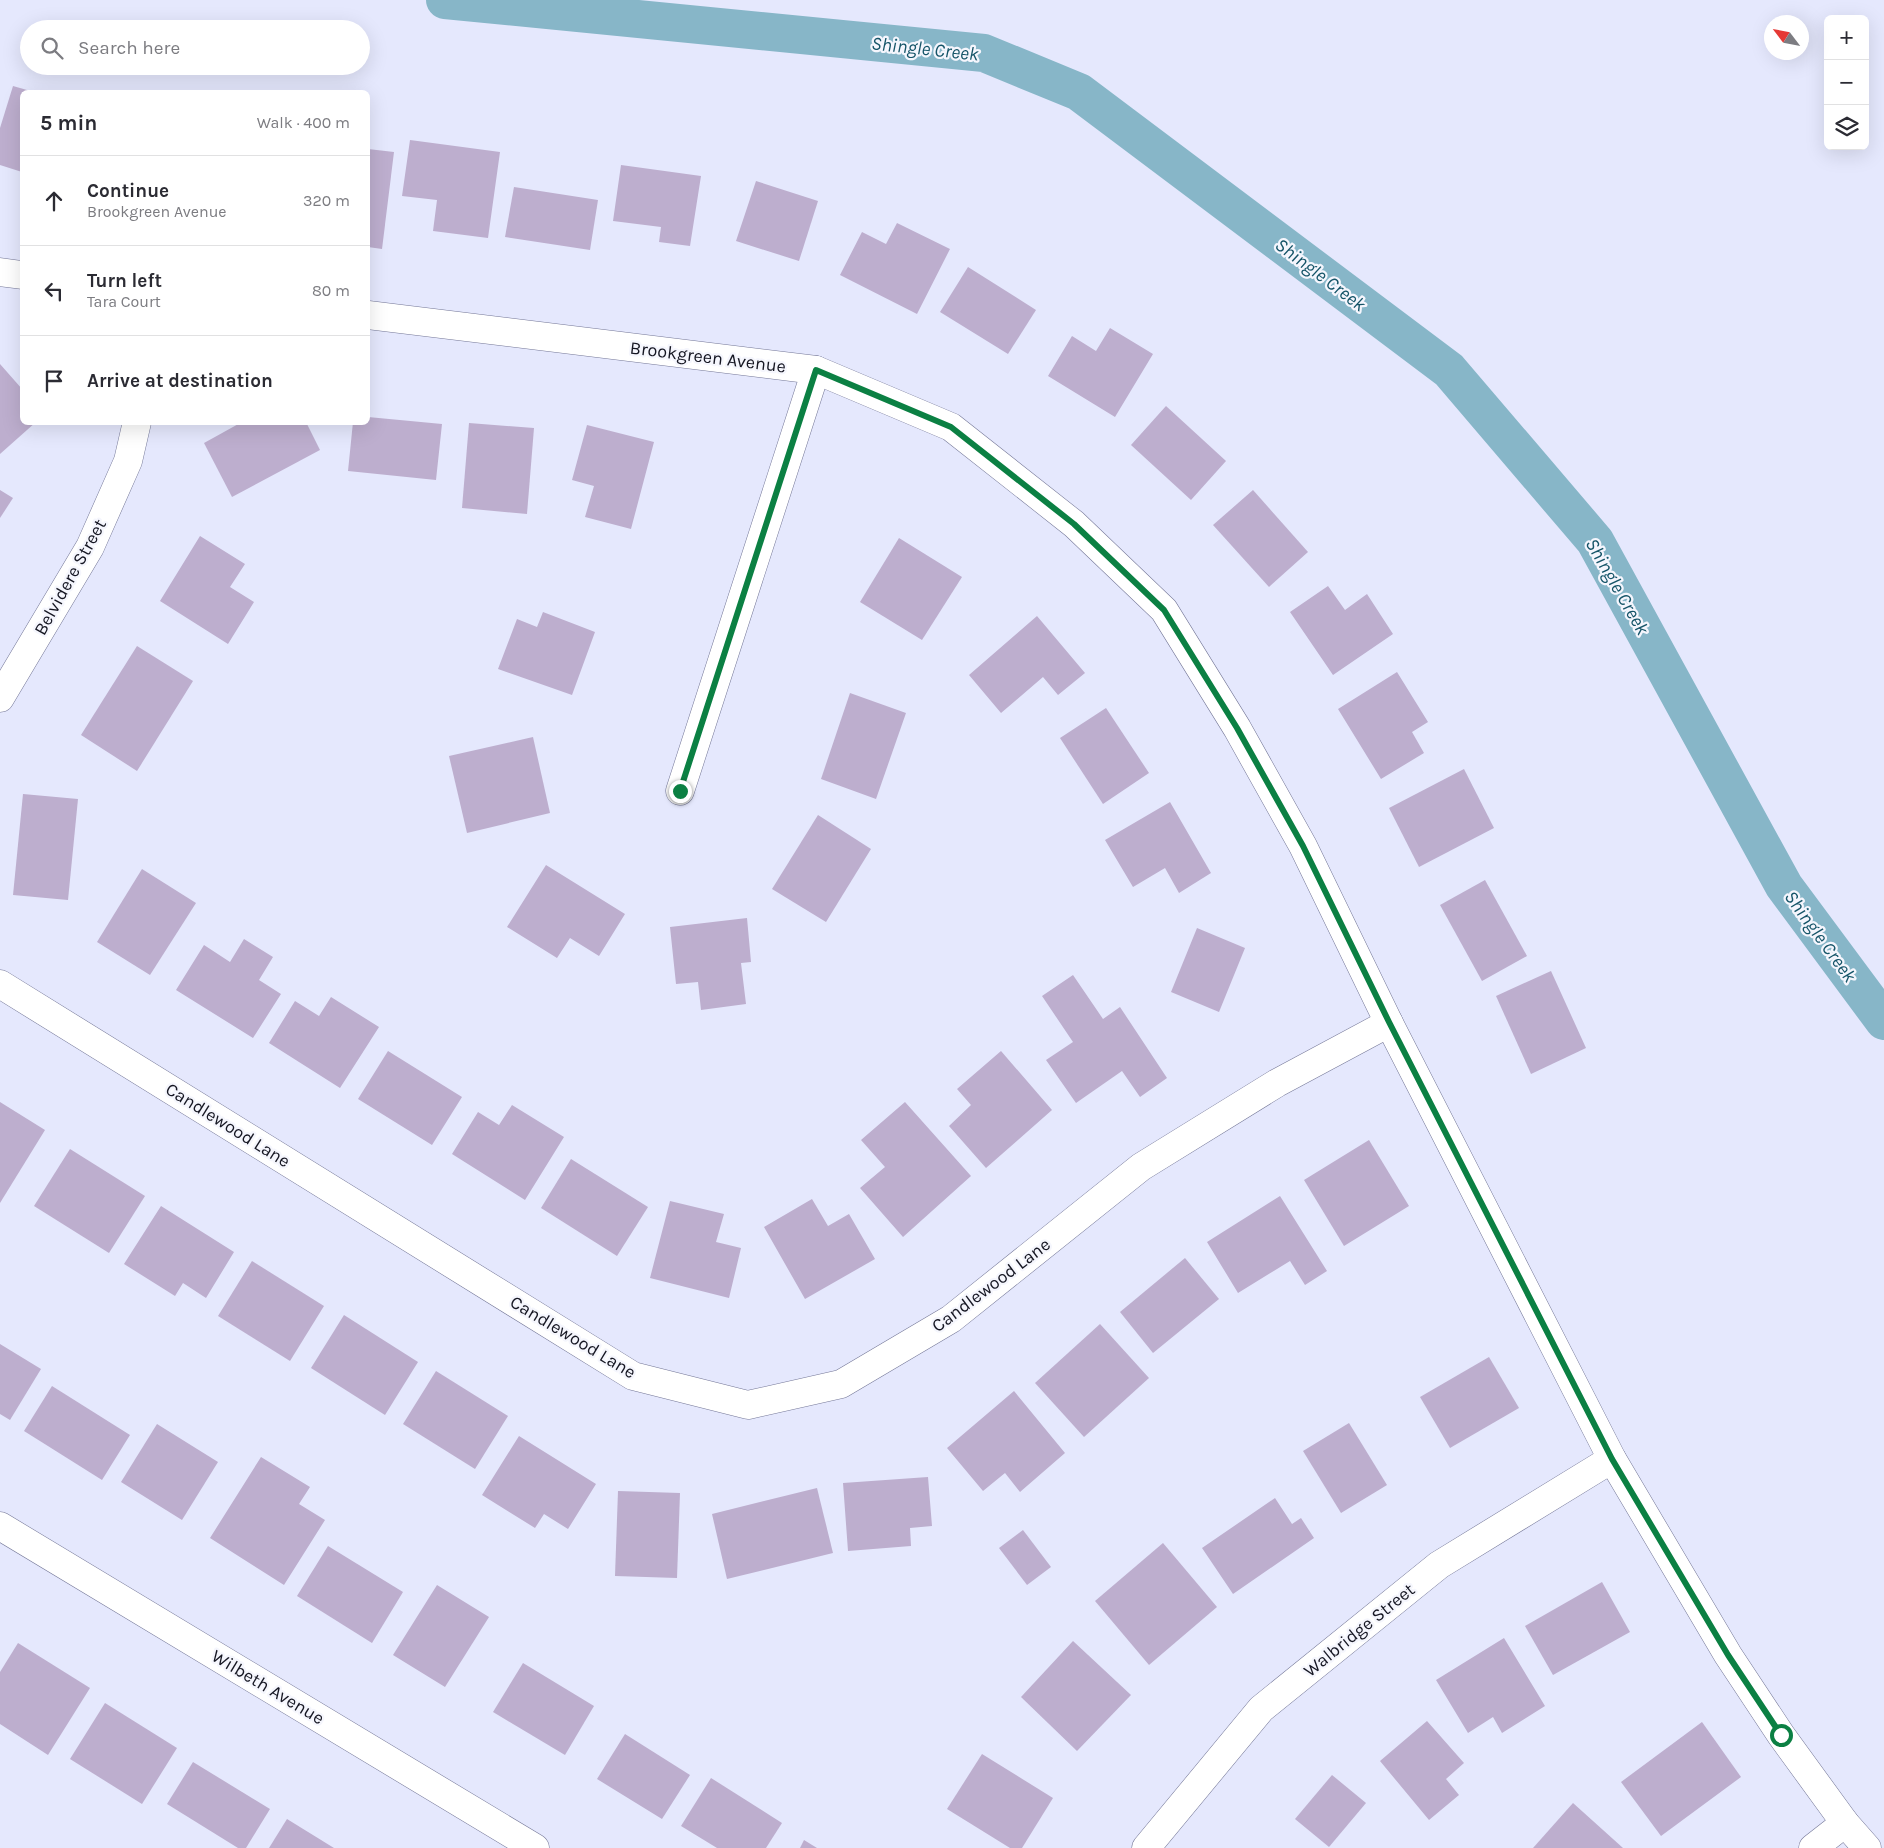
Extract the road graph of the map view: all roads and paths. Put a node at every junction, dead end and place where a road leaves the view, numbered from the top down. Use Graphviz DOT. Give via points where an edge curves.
graph roads {
  1 [pos="0,272"];
  2 [pos="20,275"];
  3 [pos="370,315"];
  4 [pos="816,370"];
  5 [pos="136,425"];
  6 [pos="0,698"];
  7 [pos="680,791"];
  8 [pos="0,984"];
  9 [pos="1389,1022"];
  10 [pos="1612,1459"];
  11 [pos="0,1526"];
  12 [pos="1845,1823"];
  13 [pos="536,1848"];
  14 [pos="1146,1848"];
  15 [pos="1813,1848"];
  16 [pos="1867,1848"];
  1 -- 2 [label="street"];
  3 -- 4 [label="street, Brookgreen Avenue"];
  4 -- 7 [label="street"];
  4 -- 9 [label="street, Brookgreen Avenue" via="951,427 1074,524 1164,610 1237,728 1303,846"];
  5 -- 6 [label="street, Belvidere Street" via="128,461 90,548"];
  8 -- 9 [label="street, Candlewood Lane" via="633,1376 748,1405 841,1384 951,1319 1141,1167 1277,1082"];
  9 -- 10 [label="street, Brookgreen Avenue"];
  10 -- 12 [label="street, Brookgreen Avenue" via="1728,1655"];
  10 -- 14 [label="street, Walbridge Street" via="1439,1565 1261,1710"];
  11 -- 13 [label="street, Wilbeth Avenue"];
  12 -- 15 [label="street"];
  12 -- 16 [label="street, Brookgreen Avenue"];
}
